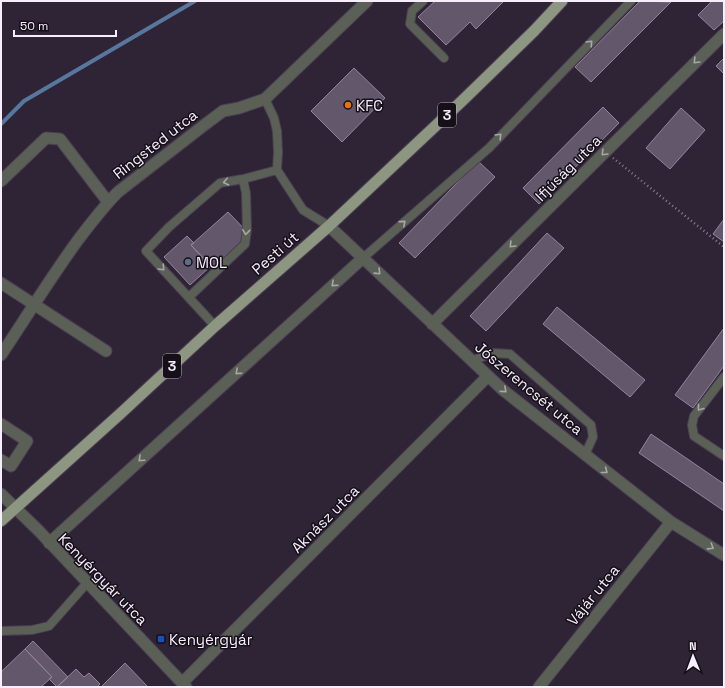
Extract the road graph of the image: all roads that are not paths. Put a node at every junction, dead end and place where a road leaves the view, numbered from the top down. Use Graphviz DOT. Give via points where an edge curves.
graph roads {
  1 [pos="367,1"];
  2 [pos="423,1"];
  3 [pos="562,1"];
  4 [pos="631,1"];
  5 [pos="724,34"];
  6 [pos="444,58"];
  7 [pos="265,99"];
  8 [pos="277,170"];
  9 [pos="243,179"];
  10 [pos="1,181"];
  11 [pos="108,202"];
  12 [pos="330,226"];
  13 [pos="363,258"];
  14 [pos="1,283"];
  15 [pos="189,297"];
  16 [pos="34,304"];
  17 [pos="432,324"];
  18 [pos="215,326"];
  19 [pos="106,351"];
  20 [pos="1,354"];
  21 [pos="471,361"];
  22 [pos="488,376"];
  23 [pos="724,377"];
  24 [pos="1,424"];
  25 [pos="586,455"];
  26 [pos="724,456"];
  27 [pos="1,460"];
  28 [pos="1,494"];
  29 [pos="16,508"];
  30 [pos="1,521"];
  31 [pos="671,522"];
  32 [pos="49,543"];
  33 [pos="724,555"];
  34 [pos="87,584"];
  35 [pos="1,631"];
  36 [pos="184,685"];
  37 [pos="539,687"];
  1 -- 7 [label="street, Ringsted utca"];
  2 -- 6 [label="lane" via="412,11 410,24"];
  3 -- 12 [label="main road, Pesti út / 3" via="534,31"];
  13 -- 4 [label="lane, one-way" via="488,148"];
  5 -- 17 [label="street, Ifjúság utca, one-way"];
  7 -- 8 [label="lane" via="277,131"];
  7 -- 11 [label="street, Ringsted utca" via="223,111"];
  8 -- 9 [label="lane"];
  8 -- 12 [label="lane" via="303,210"];
  9 -- 15 [label="lane, one-way" via="247,222 245,244"];
  9 -- 15 [label="lane, one-way" via="220,183 169,227 146,251"];
  10 -- 11 [label="street" via="46,138 60,139"];
  11 -- 16 [label="street, Ringsted utca" via="59,265"];
  12 -- 13 [label="street, Jószerencsét utca"];
  12 -- 18 [label="main road, Pesti út / 3"];
  13 -- 17 [label="street, Jószerencsét utca, one-way"];
  13 -- 32 [label="street, one-way"];
  14 -- 16 [label="street"];
  15 -- 18 [label="lane"];
  16 -- 19 [label="street"];
  16 -- 20 [label="street, Ringsted utca"];
  17 -- 21 [label="street, Jószerencsét utca"];
  18 -- 29 [label="main road, Pesti út / 3"];
  21 -- 22 [label="street, Jószerencsét utca"];
  21 -- 25 [label="lane" via="493,353 510,354 591,425 593,437"];
  22 -- 25 [label="street, Jószerencsét utca, one-way"];
  22 -- 36 [label="street, Aknász utca"];
  23 -- 26 [label="lane, one-way" via="694,416 692,425 694,436"];
  24 -- 27 [label="street" via="27,441 10,466"];
  25 -- 31 [label="street, Jószerencsét utca, one-way"];
  28 -- 29 [label="street, Kenyérgyár utca"];
  29 -- 30 [label="main road, Pesti út / 3"];
  29 -- 32 [label="street, Kenyérgyár utca"];
  31 -- 33 [label="street, Jószerencsét utca, one-way"];
  31 -- 37 [label="street, Vájár utca"];
  32 -- 34 [label="street, Kenyérgyár utca"];
  34 -- 35 [label="lane" via="49,626 32,630"];
  34 -- 36 [label="street, Kenyérgyár utca"];
}
